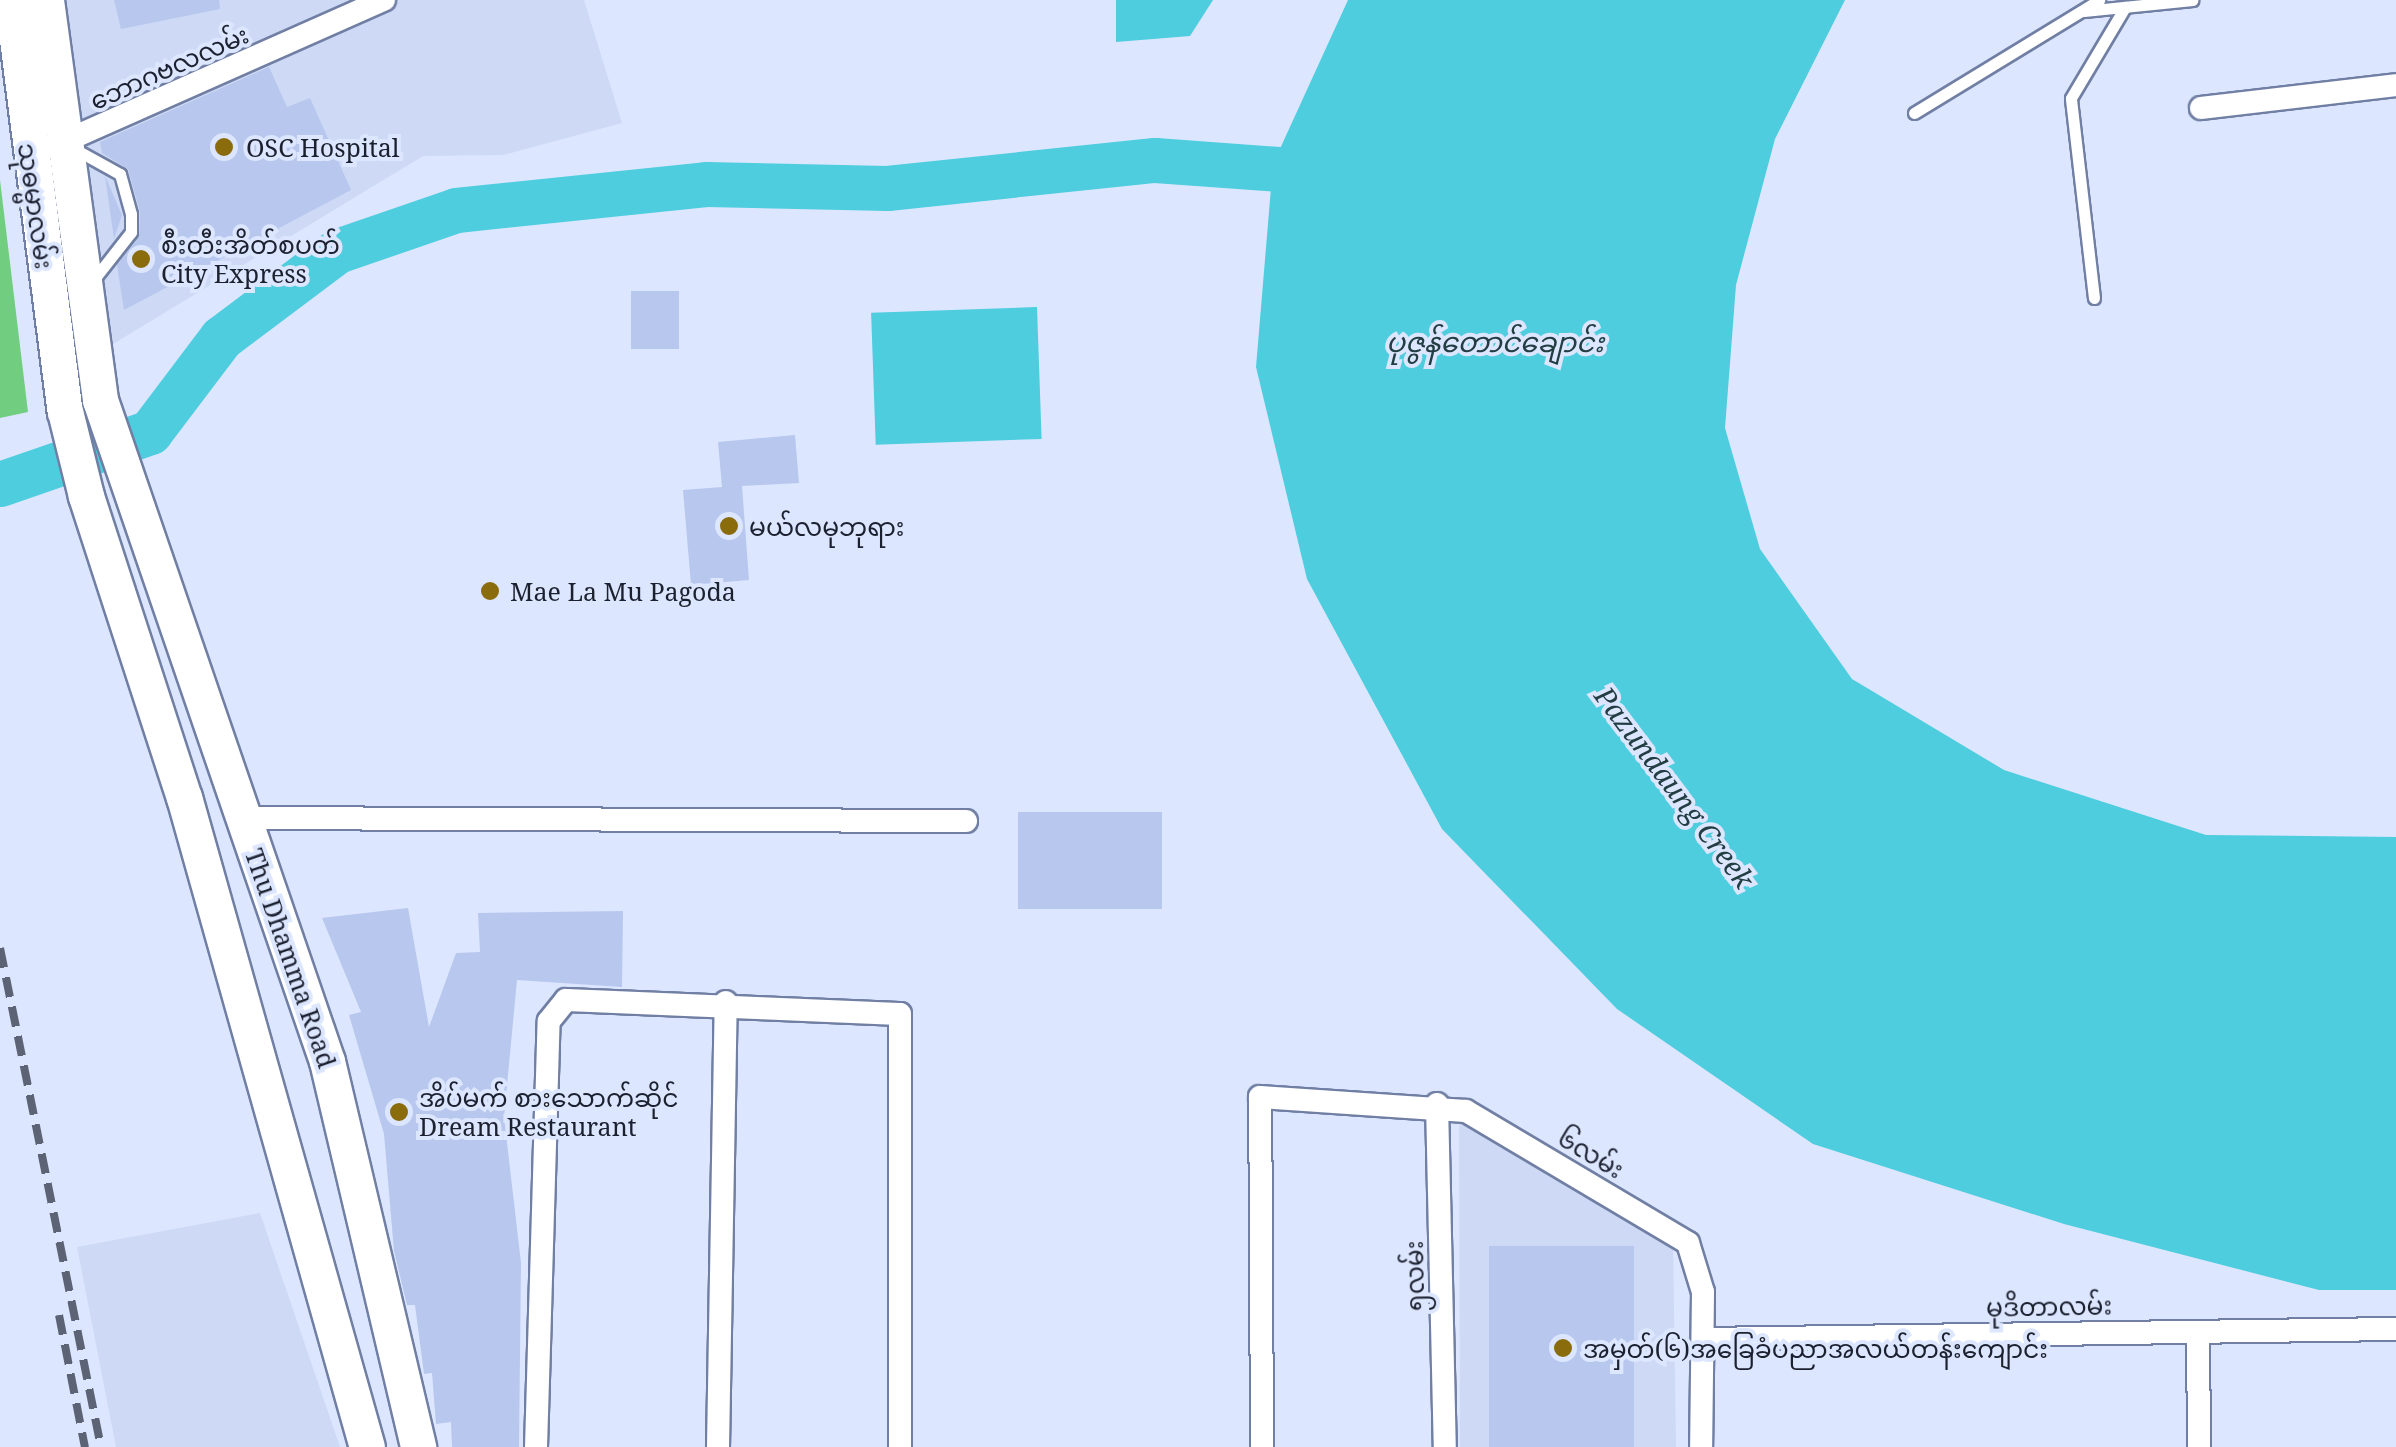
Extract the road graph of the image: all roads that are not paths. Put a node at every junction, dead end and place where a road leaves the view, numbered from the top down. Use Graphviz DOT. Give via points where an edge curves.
graph roads {
  1 [pos="12,0"];
  2 [pos="46,0"];
  3 [pos="384,0"];
  4 [pos="2099,0"];
  5 [pos="2192,0"];
  6 [pos="2125,7"];
  7 [pos="2080,11"];
  8 [pos="2396,84"];
  9 [pos="2201,108"];
  10 [pos="1914,113"];
  11 [pos="64,144"];
  12 [pos="28,150"];
  13 [pos="2094,298"];
  14 [pos="86,299"];
  15 [pos="52,314"];
  16 [pos="100,400"];
  17 [pos="65,411"];
  18 [pos="244,818"];
  19 [pos="966,822"];
  20 [pos="726,1002"];
  21 [pos="1437,1104"];
  22 [pos="2396,1328"];
  23 [pos="2198,1332"];
  24 [pos="1703,1339"];
  25 [pos="367,1447"];
  26 [pos="418,1447"];
  27 [pos="536,1447"];
  28 [pos="718,1447"];
  29 [pos="900,1447"];
  30 [pos="1262,1447"];
  31 [pos="1445,1447"];
  32 [pos="1701,1447"];
  33 [pos="2199,1447"];
  1 -- 12 [label="main road, သုဓမ္မာလမ်း"];
  2 -- 11 [label="main road, သုဓမ္မာလမ်း"];
  3 -- 11 [label="street, ဘောဂဗလလမ်း"];
  4 -- 7 [label="lane"];
  5 -- 6 [label="lane"];
  6 -- 7 [label="lane"];
  6 -- 13 [label="lane" via="2071,98"];
  7 -- 10 [label="lane"];
  8 -- 9 [label="street"];
  11 -- 12 [label="street, ဘောဂဗလလမ်း"];
  11 -- 14 [label="main road, သုဓမ္မာလမ်း"];
  11 -- 14 [label="lane" via="120,174 131,214 131,232"];
  12 -- 15 [label="main road, သုဓမ္မာလမ်း"];
  14 -- 15 [label="main road"];
  14 -- 16 [label="main road, သုဓမ္မာလမ်း"];
  15 -- 17 [label="main road, သုဓမ္မာလမ်း"];
  16 -- 18 [label="main road, Thu Dhamma Road"];
  17 -- 25 [label="main road, Thu Dhamma Road" via="184,797"];
  18 -- 19 [label="street"];
  18 -- 26 [label="main road, Thu Dhamma Road" via="327,1061"];
  20 -- 27 [label="street" via="554,1005"];
  20 -- 28 [label="street"];
  20 -- 29 [label="street" via="900,1014"];
  21 -- 24 [label="street, ၆လမ်း" via="1466,1111 1688,1243"];
  21 -- 30 [label="street, ၆လမ်း" via="1260,1097"];
  21 -- 31 [label="street, ၅လမ်း"];
  22 -- 23 [label="street, မုဒိတာလမ်း"];
  23 -- 24 [label="street, မုဒိတာလမ်း"];
  23 -- 33 [label="street"];
  24 -- 32 [label="street, ၆လမ်း"];
}
